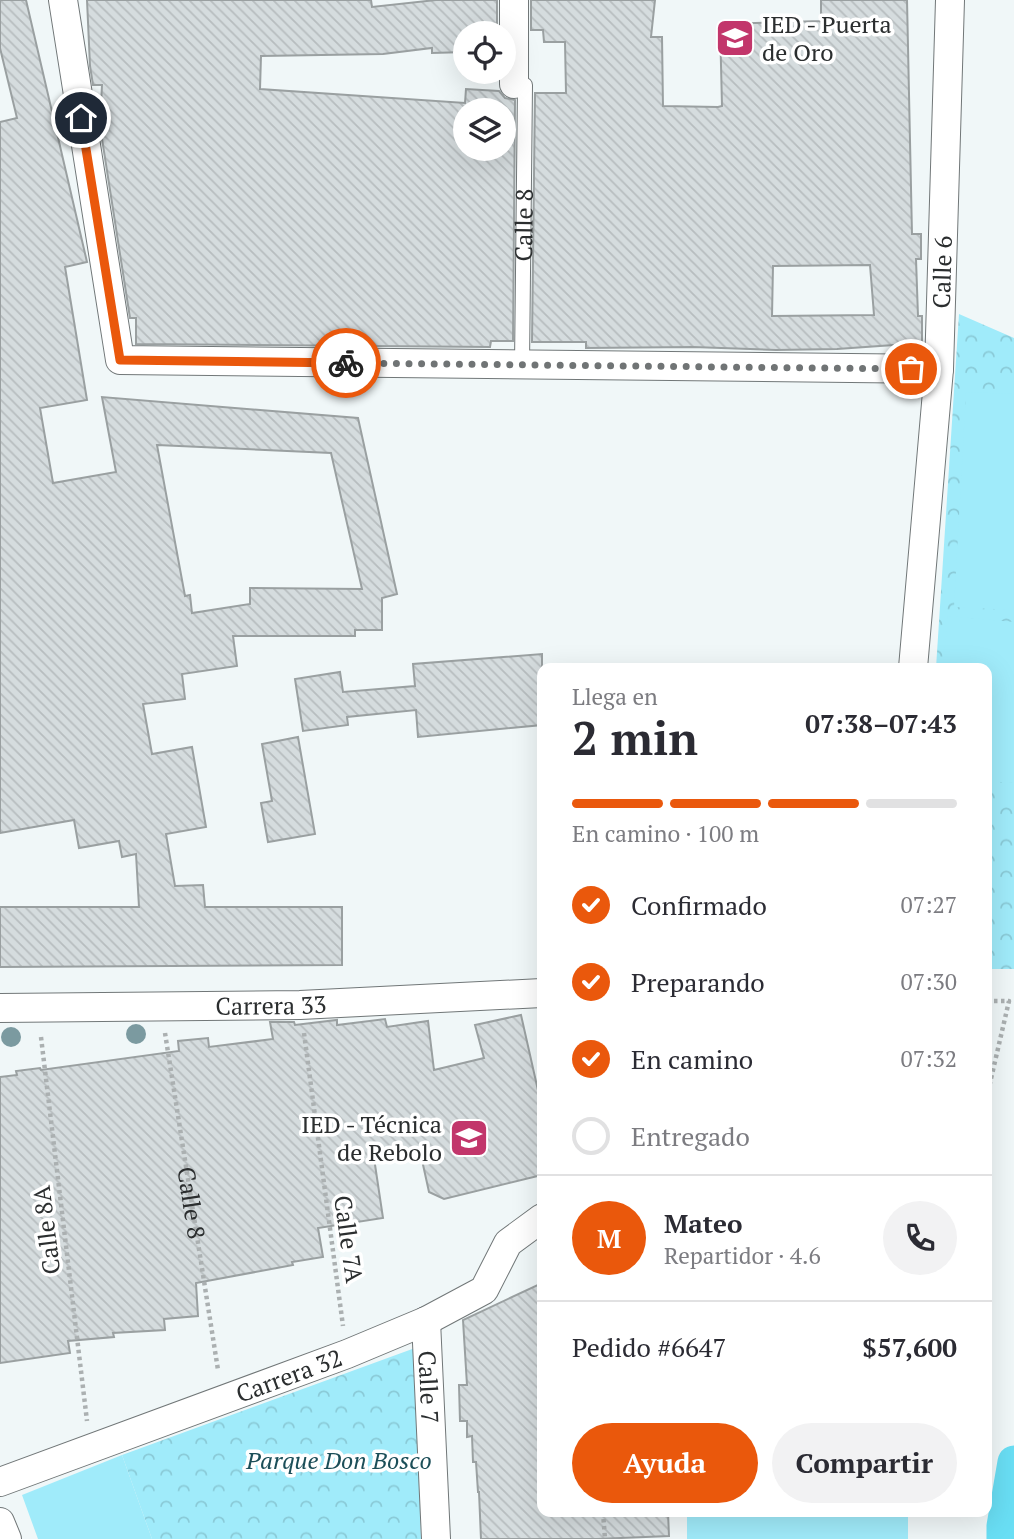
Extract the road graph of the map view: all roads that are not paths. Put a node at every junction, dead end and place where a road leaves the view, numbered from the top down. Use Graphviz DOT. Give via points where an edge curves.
graph roads {
  1 [pos="63,0"];
  2 [pos="514,0"];
  3 [pos="950,0"];
  4 [pos="520,85"];
  5 [pos="522,365"];
  6 [pos="939,369"];
  7 [pos="913,663"];
  8 [pos="537,1000"];
  9 [pos="0,1009"];
  10 [pos="537,1222"];
  11 [pos="426,1321"];
  12 [pos="0,1482"];
  13 [pos="0,1522"];
  14 [pos="6,1539"];
  15 [pos="436,1539"];
  1 -- 5 [label="street" via="120,360"];
  2 -- 4 [label="street, Calle 8"];
  3 -- 6 [label="street, Calle 6"];
  4 -- 5 [label="lane, Calle 8"];
  5 -- 6 [label="street"];
  6 -- 7 [label="street, Calle 6"];
  8 -- 9 [label="street, Carrera 33"];
  10 -- 11 [label="street, Carrera 32" via="508,1243 484,1290"];
  11 -- 12 [label="street, Carrera 32"];
  11 -- 15 [label="street, Calle 7"];
  13 -- 14 [label="street"];
}
